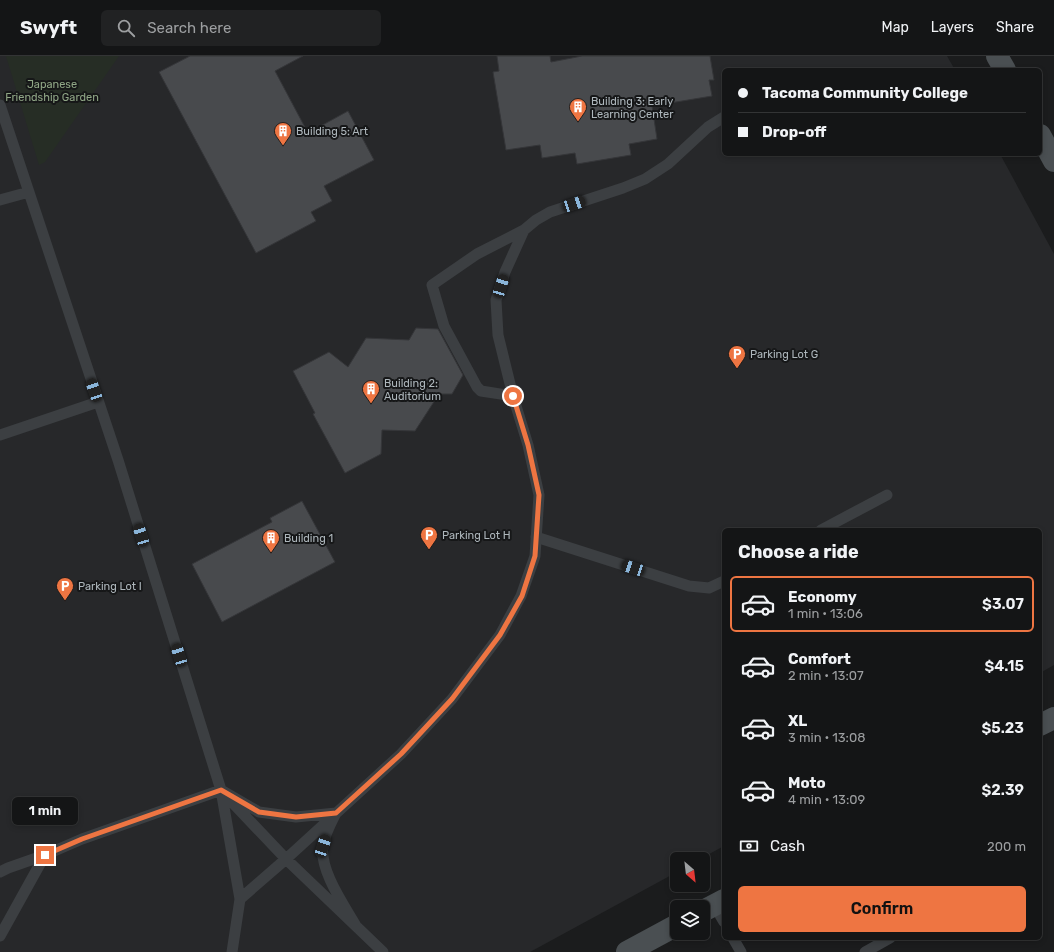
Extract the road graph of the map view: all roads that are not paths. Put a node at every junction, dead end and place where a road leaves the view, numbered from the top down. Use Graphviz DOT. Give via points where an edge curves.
graph roads {
  1 [pos="997,56"];
  2 [pos="1003,68"];
  3 [pos="0,105"];
  4 [pos="722,118"];
  5 [pos="1042,140"];
  6 [pos="1054,161"];
  7 [pos="30,192"];
  8 [pos="0,200"];
  9 [pos="524,230"];
  10 [pos="513,396"];
  11 [pos="98,402"];
  12 [pos="0,435"];
  13 [pos="887,495"];
  14 [pos="825,528"];
  15 [pos="536,537"];
  16 [pos="722,582"];
  17 [pos="1054,718"];
  18 [pos="1042,725"];
  19 [pos="221,790"];
  20 [pos="336,813"];
  21 [pos="45,855"];
  22 [pos="286,859"];
  23 [pos="0,872"];
  24 [pos="240,899"];
  25 [pos="356,926"];
  26 [pos="670,929"];
  27 [pos="0,936"];
  28 [pos="734,940"];
  29 [pos="886,940"];
  30 [pos="232,952"];
  31 [pos="383,952"];
  32 [pos="627,952"];
  33 [pos="741,952"];
  34 [pos="865,952"];
  1 -- 2 [label="main road"];
  3 -- 7 [label="lane"];
  4 -- 9 [label="lane" via="708,127 668,164 645,179 550,212"];
  5 -- 6 [label="main road"];
  7 -- 8 [label="lane"];
  7 -- 11 [label="lane"];
  9 -- 10 [label="lane" via="505,272 496,300 498,335"];
  9 -- 10 [label="lane" via="477,254 432,285 444,326 477,387 481,391"];
  10 -- 15 [label="lane" via="528,445 539,495"];
  11 -- 12 [label="lane"];
  11 -- 19 [label="lane"];
  13 -- 14 [label="lane"];
  15 -- 16 [label="lane" via="689,586 709,588"];
  15 -- 20 [label="lane" via="535,556 522,596 500,635 452,699 401,754"];
  17 -- 18 [label="main road"];
  19 -- 20 [label="lane" via="259,812 296,817"];
  19 -- 21 [label="lane" via="82,839"];
  19 -- 22 [label="lane"];
  19 -- 24 [label="lane"];
  20 -- 22 [label="lane"];
  20 -- 25 [label="lane" via="323,846 325,865"];
  21 -- 23 [label="lane"];
  21 -- 27 [label="lane"];
  22 -- 24 [label="lane"];
  22 -- 25 [label="lane"];
  24 -- 30 [label="lane"];
  25 -- 31 [label="lane"];
  26 -- 32 [label="main road"];
  28 -- 33 [label="lane"];
  29 -- 34 [label="lane"];
}
